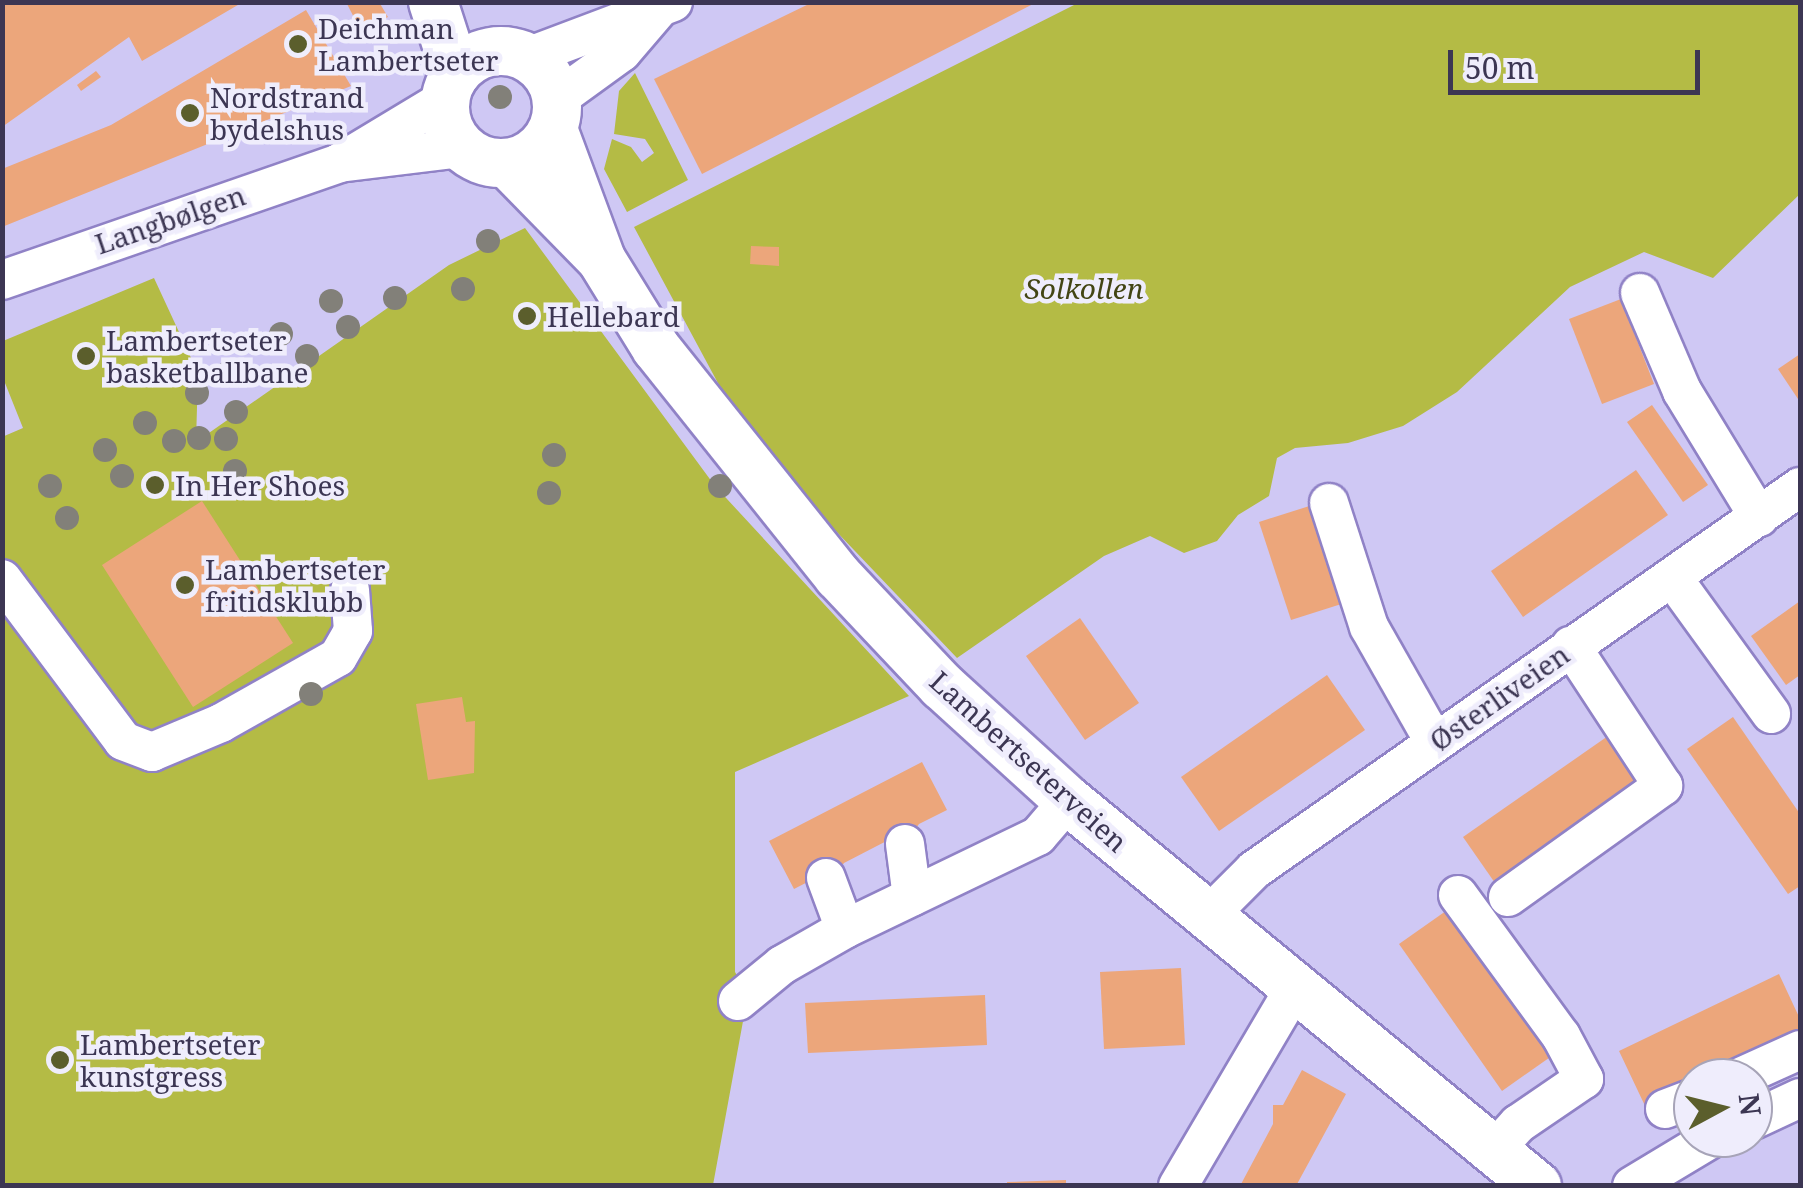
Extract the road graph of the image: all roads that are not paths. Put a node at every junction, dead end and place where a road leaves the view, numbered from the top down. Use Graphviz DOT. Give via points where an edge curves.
graph roads {
  1 [pos="433,2"];
  2 [pos="458,2"];
  3 [pos="665,7"];
  4 [pos="512,54"];
  5 [pos="451,86"];
  6 [pos="555,114"];
  7 [pos="462,148"];
  8 [pos="339,163"];
  9 [pos="508,164"];
  10 [pos="601,259"];
  11 [pos="2,280"];
  12 [pos="1640,293"];
  13 [pos="1800,486"];
  14 [pos="1328,503"];
  15 [pos="1759,517"];
  16 [pos="1672,577"];
  17 [pos="2,579"];
  18 [pos="350,590"];
  19 [pos="1571,646"];
  20 [pos="1771,714"];
  21 [pos="1434,743"];
  22 [pos="1068,802"];
  23 [pos="905,844"];
  24 [pos="826,878"];
  25 [pos="1458,895"];
  26 [pos="912,896"];
  27 [pos="1508,897"];
  28 [pos="1207,917"];
  29 [pos="845,929"];
  30 [pos="1294,989"];
  31 [pos="738,1001"];
  32 [pos="1800,1050"];
  33 [pos="1773,1062"];
  34 [pos="1800,1098"];
  35 [pos="1773,1111"];
  36 [pos="1494,1150"];
  37 [pos="1679,1158"];
  38 [pos="1178,1186"];
  39 [pos="1538,1186"];
  40 [pos="1632,1186"];
  1 -- 5 [label="main road"];
  2 -- 4 [label="main road"];
  3 -- 4 [label="street"];
  3 -- 6 [label="street"];
  4 -- 5 [label="main road" via="474,58"];
  4 -- 6 [label="main road" via="542,68"];
  5 -- 7 [label="main road" via="445,117"];
  5 -- 8 [label="street, Langbølgen"];
  6 -- 9 [label="main road" via="527,158"];
  6 -- 10 [label="main road, Lambertseterveien"];
  7 -- 8 [label="street, Langbølgen"];
  7 -- 9 [label="main road"];
  8 -- 11 [label="street, Langbølgen"];
  9 -- 10 [label="main road, Lambertseterveien"];
  10 -- 22 [label="main road, Lambertseterveien" via="694,400 786,517 942,686"];
  12 -- 15 [label="street" via="1682,391"];
  13 -- 15 [label="street, Østerliveien"];
  14 -- 21 [label="street" via="1369,626"];
  15 -- 16 [label="street, Østerliveien"];
  16 -- 19 [label="street, Østerliveien"];
  16 -- 20 [label="street"];
  17 -- 18 [label="street" via="123,741 152,752 222,724 338,658 352,632"];
  19 -- 21 [label="street, Østerliveien"];
  19 -- 27 [label="street" via="1663,786"];
  21 -- 28 [label="street, Østerliveien" via="1254,870"];
  22 -- 26 [label="street" via="1038,836"];
  22 -- 28 [label="main road, Lambertseterveien"];
  23 -- 26 [label="street"];
  24 -- 29 [label="street"];
  25 -- 36 [label="street" via="1561,1036 1584,1079 1518,1124"];
  26 -- 29 [label="street"];
  28 -- 30 [label="main road, Lambertseterveien"];
  29 -- 31 [label="street" via="782,965"];
  30 -- 36 [label="main road, Lambertseterveien"];
  30 -- 38 [label="street" via="1251,1082"];
  32 -- 33 [label="street"];
  34 -- 35 [label="street"];
  36 -- 39 [label="main road, Lambertseterveien"];
  37 -- 40 [label="street"];
}
